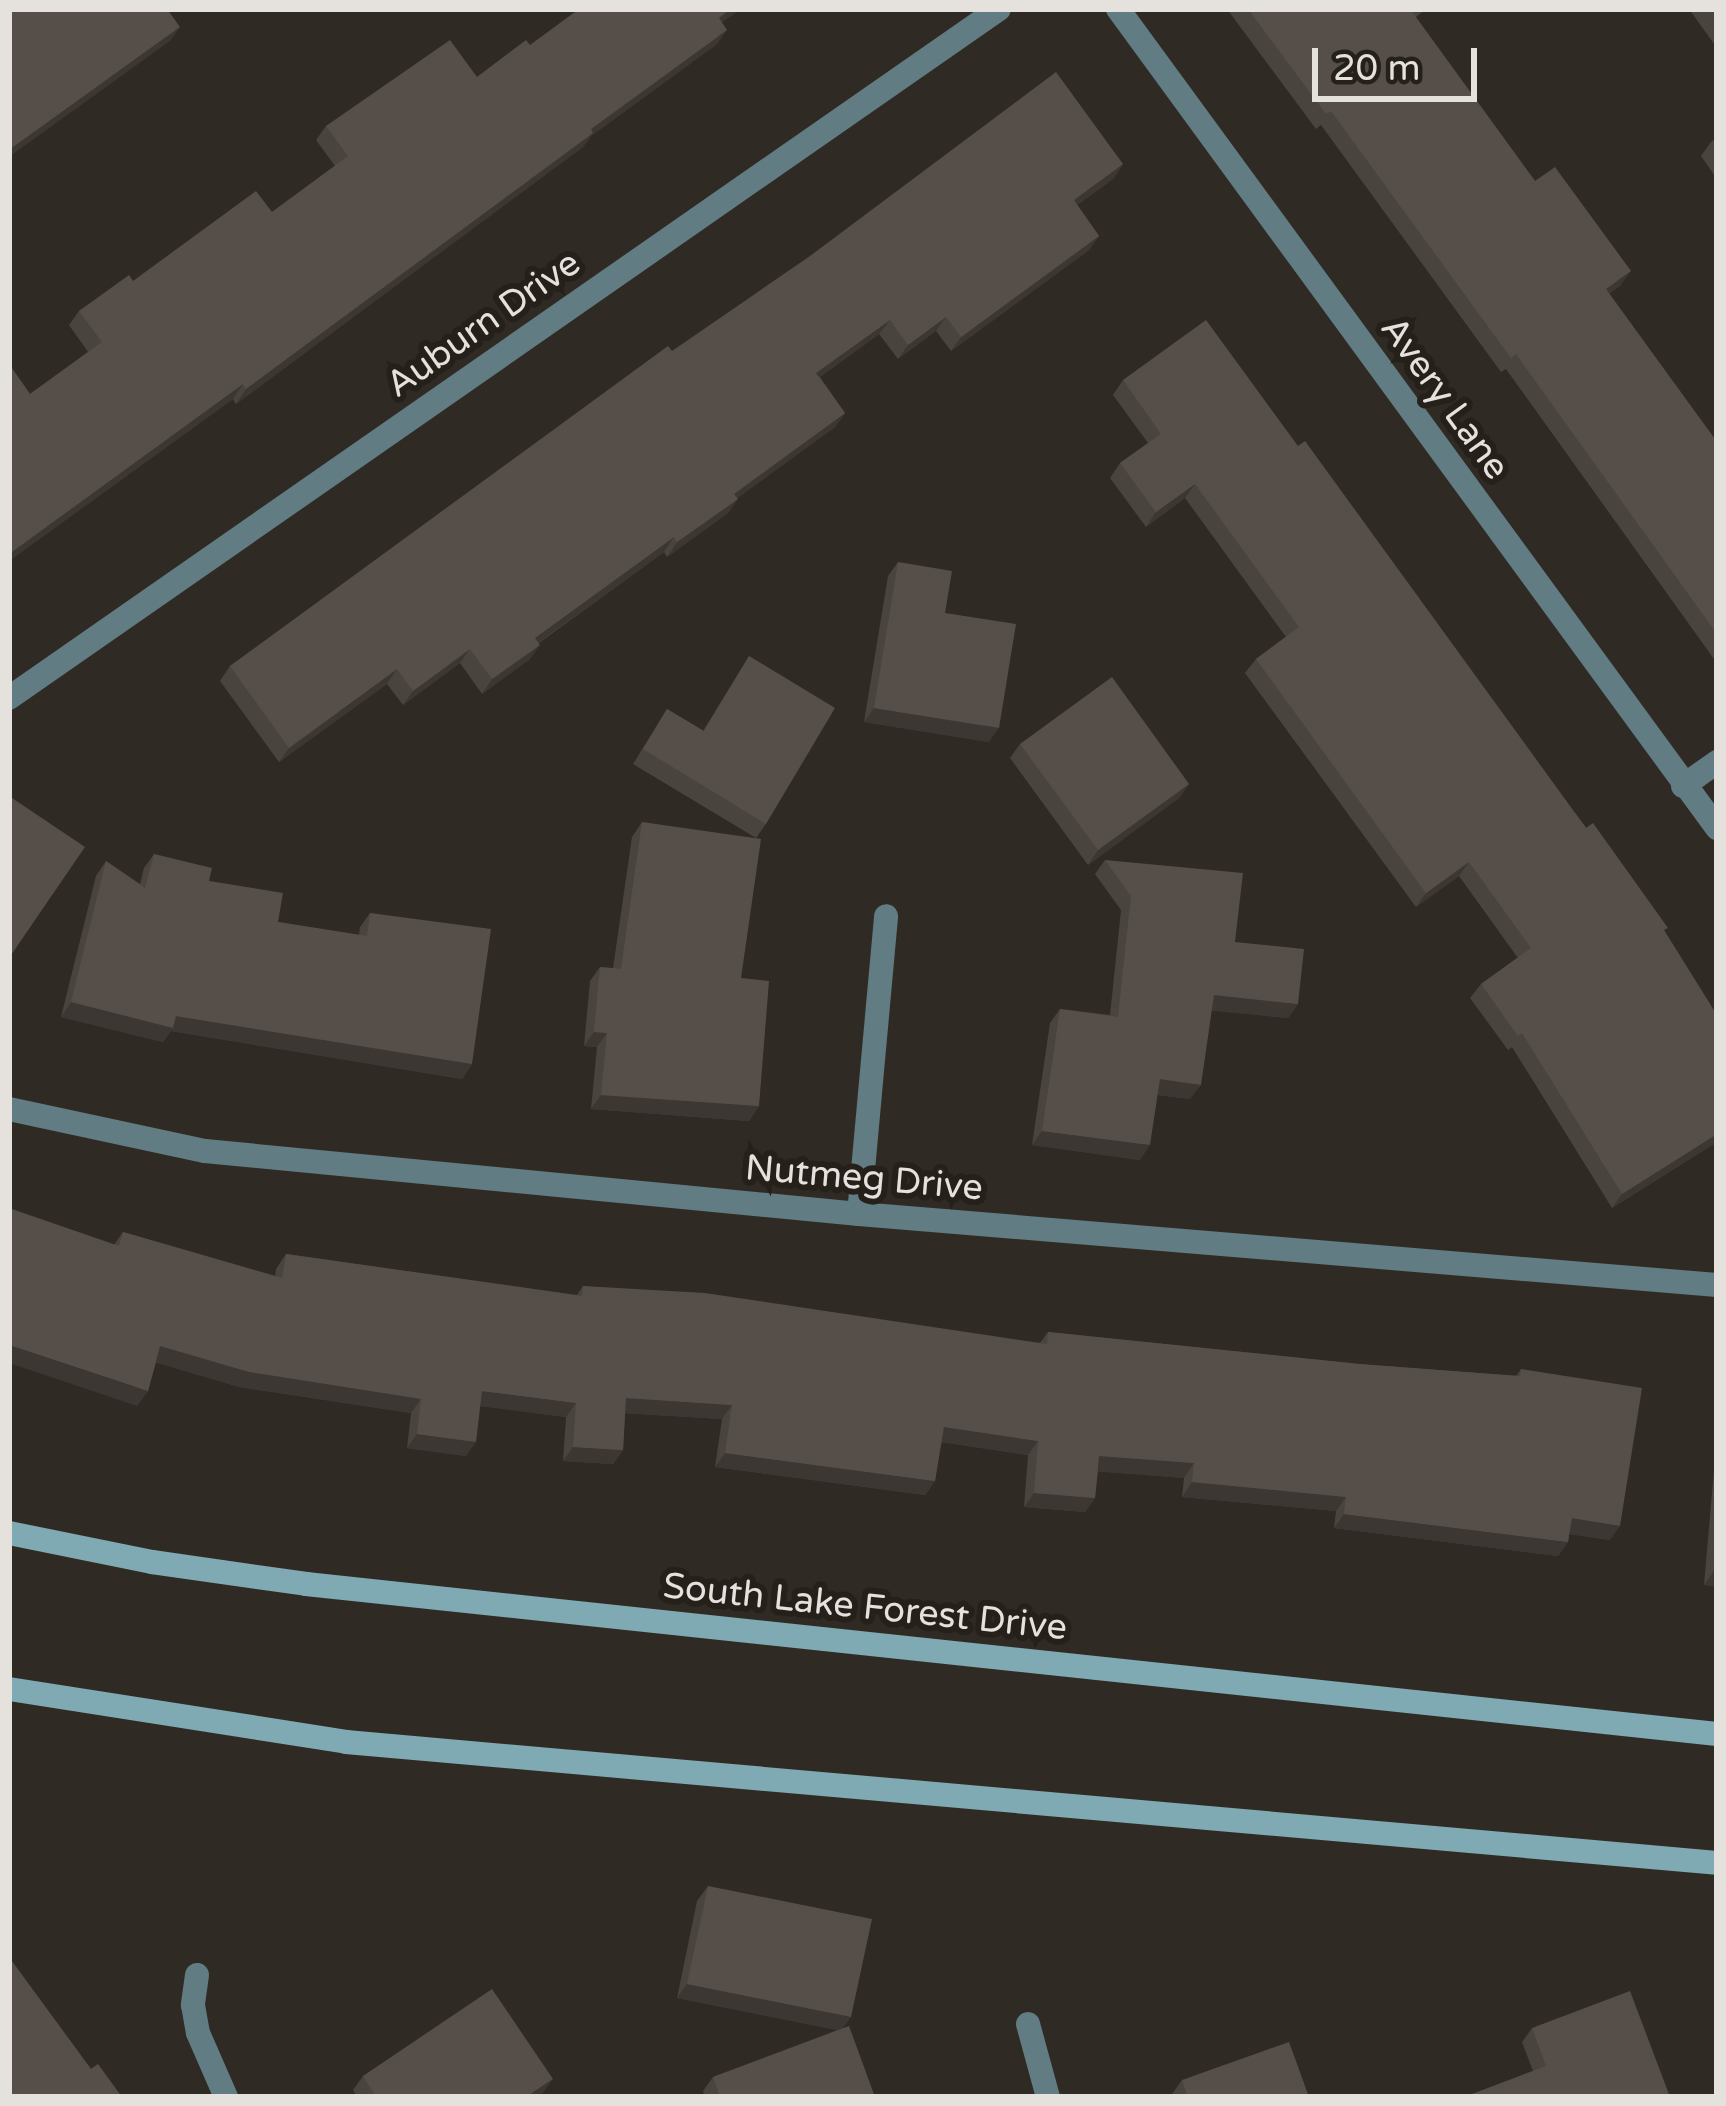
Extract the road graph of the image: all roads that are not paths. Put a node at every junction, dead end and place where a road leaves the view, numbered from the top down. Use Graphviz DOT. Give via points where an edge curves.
graph roads {
  1 [pos="999,9"];
  2 [pos="1118,9"];
  3 [pos="9,698"];
  4 [pos="1717,762"];
  5 [pos="1683,786"];
  6 [pos="1717,828"];
  7 [pos="886,916"];
  8 [pos="9,1109"];
  9 [pos="860,1214"];
  10 [pos="1717,1285"];
  11 [pos="9,1533"];
  12 [pos="9,1689"];
  13 [pos="1717,1735"];
  14 [pos="1717,1863"];
  15 [pos="196,1975"];
  16 [pos="1028,2024"];
  17 [pos="226,2097"];
  18 [pos="1048,2097"];
  1 -- 3 [label="street, Auburn Drive"];
  2 -- 5 [label="street, Avery Lane"];
  4 -- 5 [label="street"];
  5 -- 6 [label="street, Avery Lane"];
  7 -- 9 [label="street"];
  8 -- 9 [label="street, Nutmeg Drive" via="205,1150"];
  9 -- 10 [label="street, Nutmeg Drive"];
  11 -- 13 [label="main road, South Lake Forest Drive" via="306,1584"];
  12 -- 14 [label="main road" via="346,1742"];
  15 -- 17 [label="street" via="198,2033"];
  16 -- 18 [label="street"];
}
